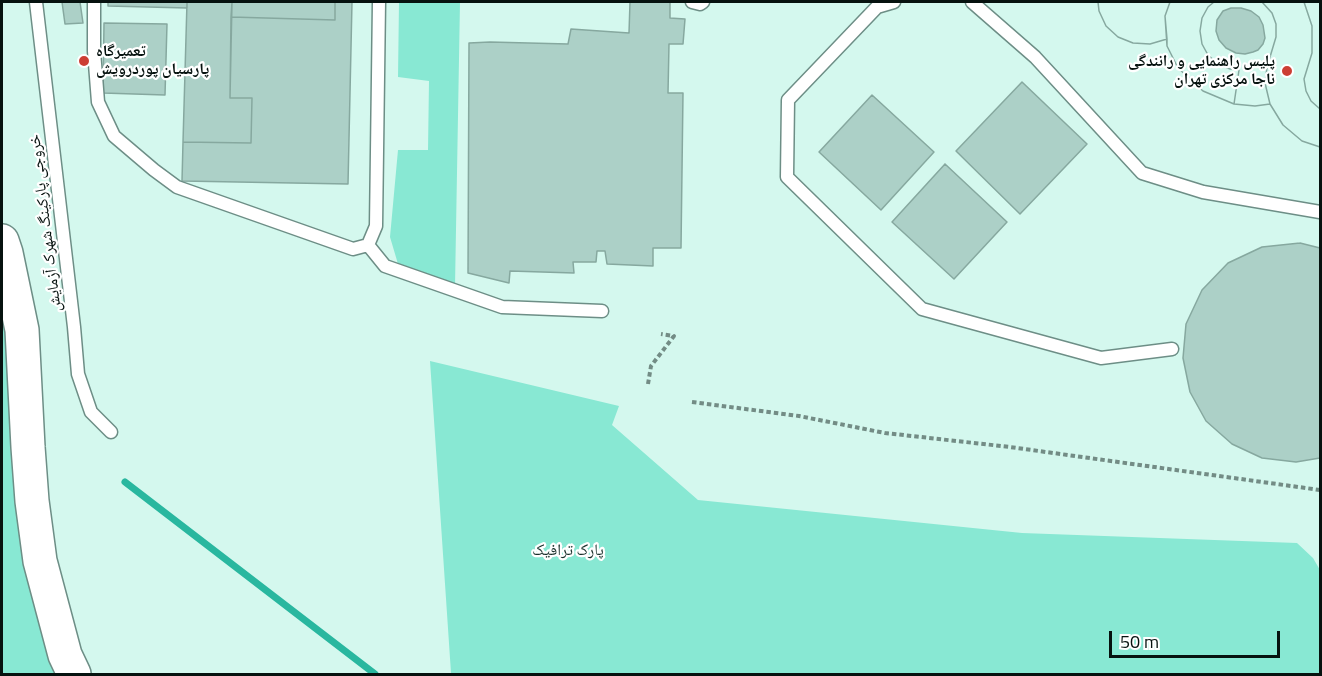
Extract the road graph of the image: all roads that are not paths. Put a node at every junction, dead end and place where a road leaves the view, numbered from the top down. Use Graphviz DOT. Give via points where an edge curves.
graph roads {
  1 [pos="36,2"];
  2 [pos="94,2"];
  3 [pos="379,2"];
  4 [pos="692,2"];
  5 [pos="703,2"];
  6 [pos="894,2"];
  7 [pos="972,2"];
  8 [pos="1320,212"];
  9 [pos="2,241"];
  10 [pos="368,245"];
  11 [pos="602,311"];
  12 [pos="1172,350"];
  13 [pos="111,432"];
  14 [pos="74,675"];
  1 -- 13 [label="lane, خروجی پارکینگ شهرک آزمایش" via="78,374 91,412"];
  2 -- 10 [label="lane" via="98,102 114,136 177,187 353,249"];
  3 -- 10 [label="lane" via="376,226"];
  4 -- 5 [label="lane"];
  6 -- 12 [label="lane" via="877,7 788,100 787,177 922,309 1101,358"];
  7 -- 8 [label="lane" via="1035,57 1142,173 1203,192"];
  9 -- 14 [label="highway" via="22,330 28,458 40,561"];
  10 -- 11 [label="lane" via="385,266 502,307"];
}
